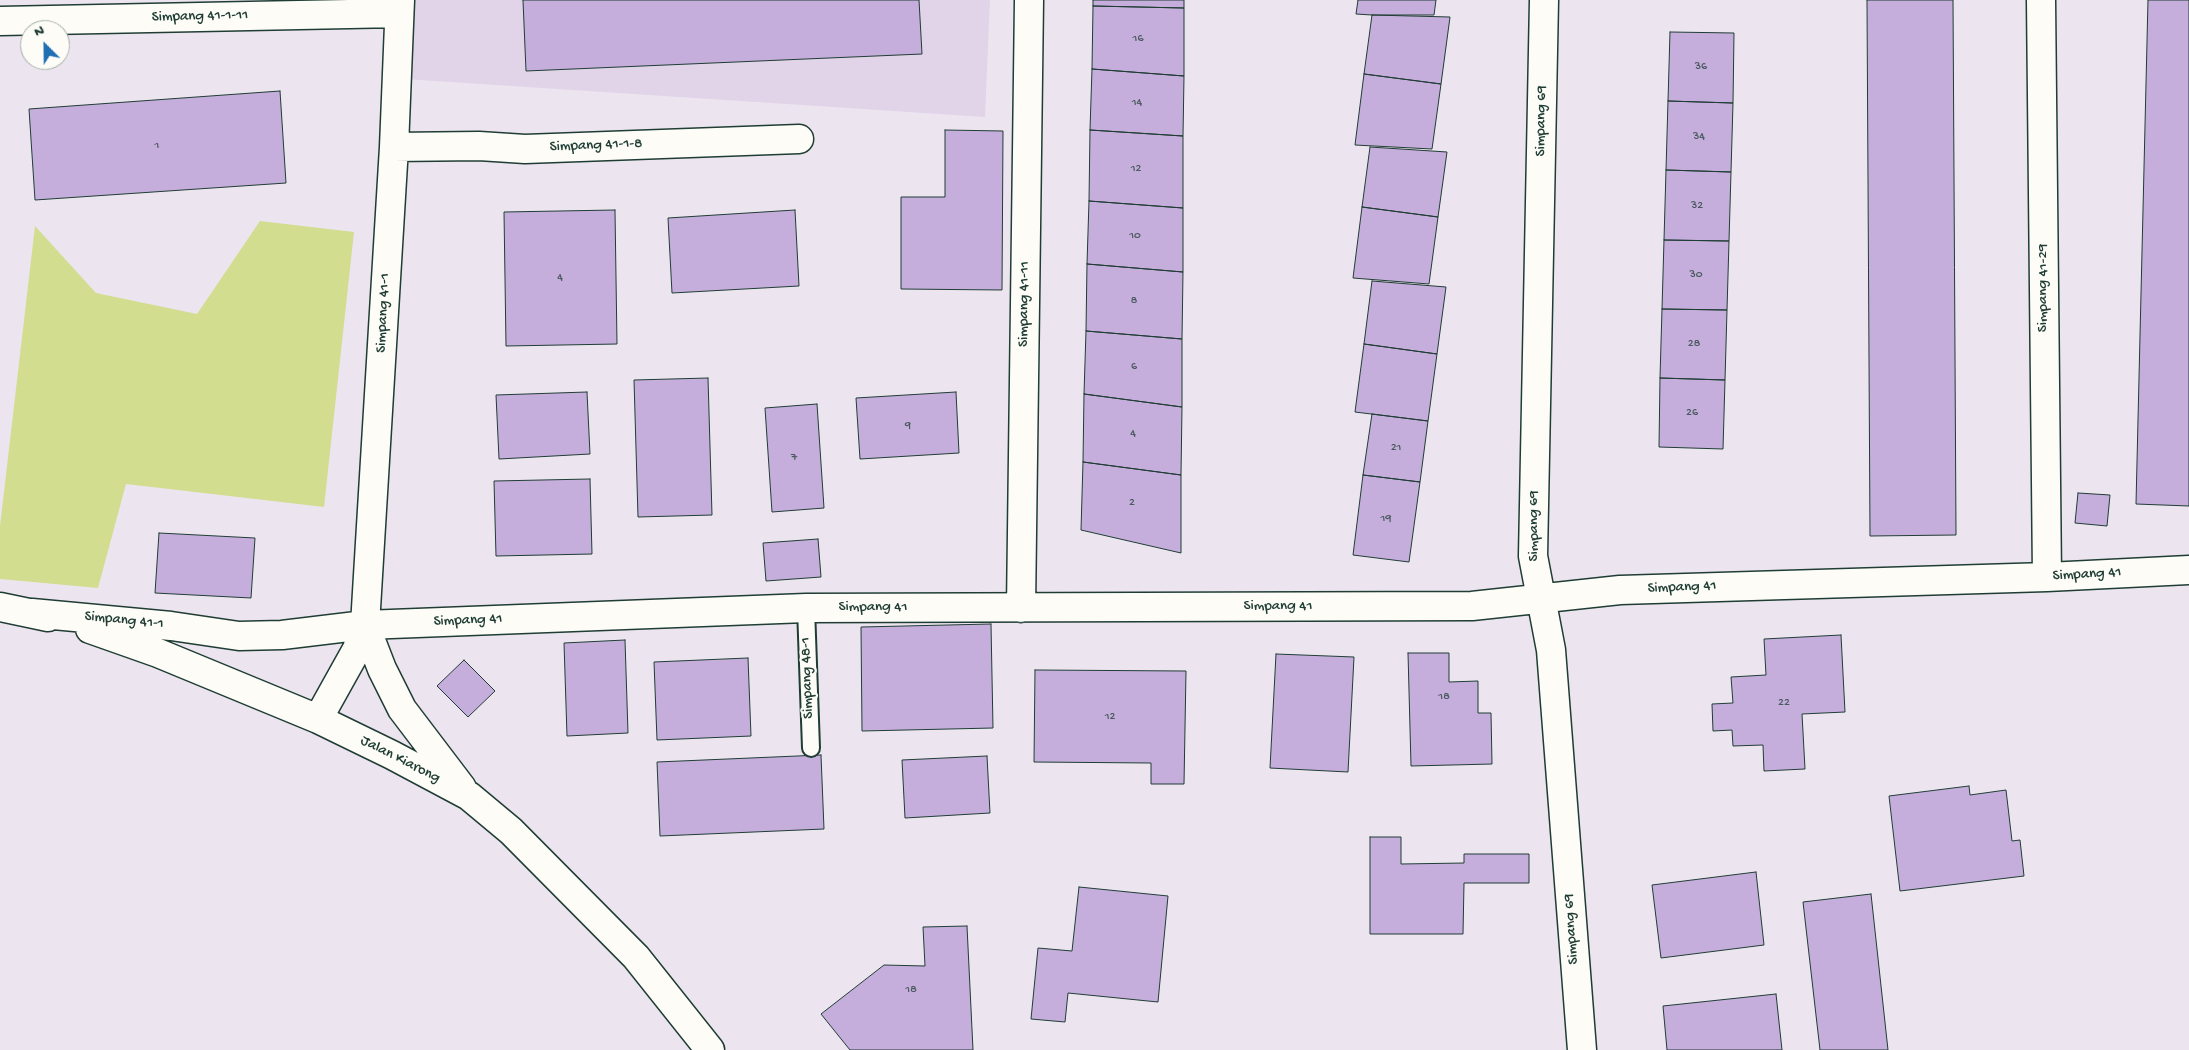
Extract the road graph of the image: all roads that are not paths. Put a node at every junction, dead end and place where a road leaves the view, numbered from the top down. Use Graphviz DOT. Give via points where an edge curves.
graph roads {
  1 [pos="1029,0"];
  2 [pos="1544,0"];
  3 [pos="2042,0"];
  4 [pos="400,6"];
  5 [pos="0,21"];
  6 [pos="799,139"];
  7 [pos="394,146"];
  8 [pos="2189,570"];
  9 [pos="2047,576"];
  10 [pos="1540,599"];
  11 [pos="0,607"];
  12 [pos="806,608"];
  13 [pos="1021,608"];
  14 [pos="32,613"];
  15 [pos="365,625"];
  16 [pos="318,719"];
  17 [pos="811,748"];
  18 [pos="468,796"];
  19 [pos="710,1050"];
  20 [pos="1582,1050"];
  1 -- 13 [label="street, Simpang 41-11"];
  2 -- 10 [label="street, Simpang 69" via="1533,556"];
  3 -- 9 [label="street, Simpang 41-29"];
  4 -- 5 [label="street, Simpang 41-1-11"];
  4 -- 7 [label="street, Simpang 41-1"];
  6 -- 7 [label="street, Simpang 41-1-8" via="526,149"];
  7 -- 15 [label="street, Simpang 41-1"];
  8 -- 9 [label="street, Simpang 41"];
  9 -- 10 [label="street, Simpang 41" via="1620,590"];
  10 -- 13 [label="street, Simpang 41" via="1472,606"];
  10 -- 20 [label="street, Simpang 69" via="1551,650"];
  11 -- 14 [label="street, Jalan Kiarong"];
  12 -- 13 [label="street, Simpang 41"];
  12 -- 15 [label="street, Simpang 41"];
  12 -- 17 [label="lane, Simpang 48-1"];
  14 -- 15 [label="street, Simpang 41-1" via="239,636 282,636"];
  14 -- 16 [label="street, Jalan Kiarong" via="91,629 158,653"];
  15 -- 16 [label="street, Simpang 41-1" via="356,649"];
  15 -- 18 [label="street, Simpang 41-1" via="382,670 402,709"];
  16 -- 18 [label="street, Jalan Kiarong" via="392,754"];
  18 -- 19 [label="street, Jalan Kiarong" via="512,831 624,944"];
}
